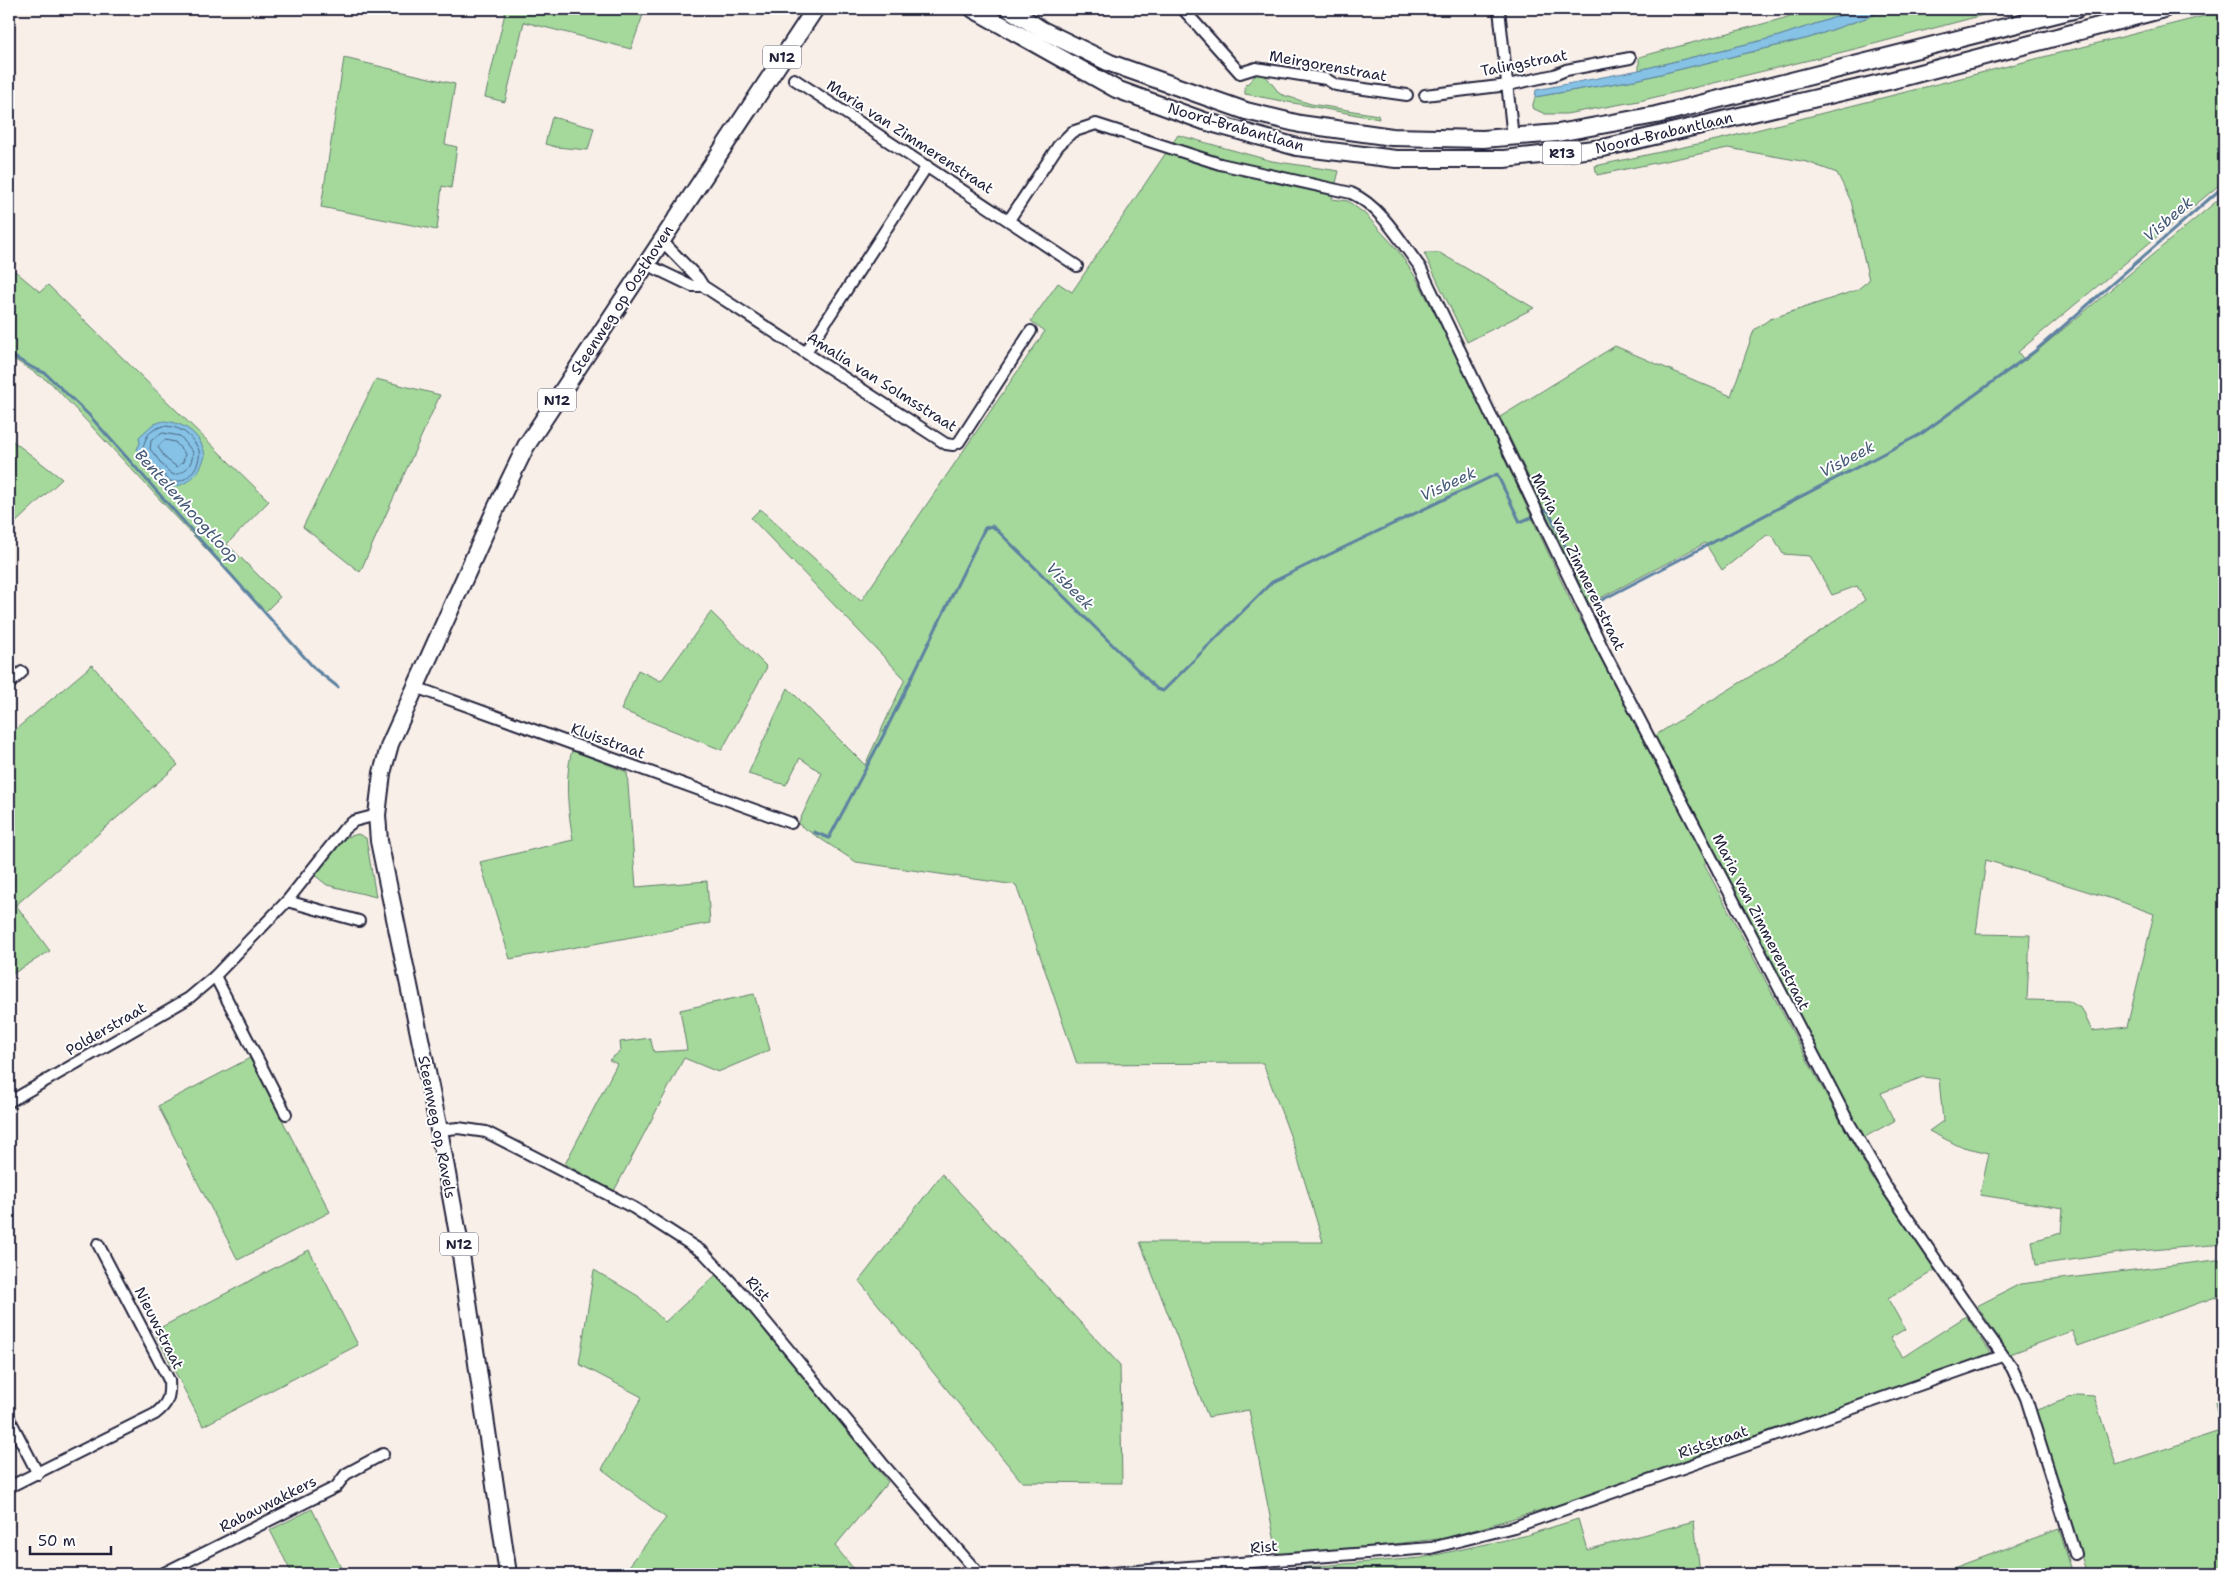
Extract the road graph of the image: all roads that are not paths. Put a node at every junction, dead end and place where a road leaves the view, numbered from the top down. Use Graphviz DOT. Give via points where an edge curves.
graph roads {
  1 [pos="815,9"];
  2 [pos="973,9"];
  3 [pos="1009,9"];
  4 [pos="1184,9"];
  5 [pos="1500,9"];
  6 [pos="2077,9"];
  7 [pos="2164,9"];
  8 [pos="1630,58"];
  9 [pos="794,79"];
  10 [pos="1508,85"];
  11 [pos="1407,95"];
  12 [pos="1424,95"];
  13 [pos="1512,138"];
  14 [pos="927,166"];
  15 [pos="1009,220"];
  16 [pos="662,241"];
  17 [pos="646,264"];
  18 [pos="1077,266"];
  19 [pos="703,286"];
  20 [pos="1031,331"];
  21 [pos="806,352"];
  22 [pos="22,672"];
  23 [pos="9,684"];
  24 [pos="415,687"];
  25 [pos="377,814"];
  26 [pos="791,823"];
  27 [pos="287,901"];
  28 [pos="359,921"];
  29 [pos="215,976"];
  30 [pos="9,1102"];
  31 [pos="286,1114"];
  32 [pos="439,1130"];
  33 [pos="98,1244"];
  34 [pos="2002,1356"];
  35 [pos="9,1418"];
  36 [pos="383,1454"];
  37 [pos="38,1474"];
  38 [pos="9,1487"];
  39 [pos="1431,1548"];
  40 [pos="2075,1554"];
  41 [pos="1132,1573"];
  42 [pos="162,1574"];
  43 [pos="508,1574"];
  44 [pos="979,1574"];
  45 [pos="1098,1574"];
  1 -- 16 [label="main road, Steenweg op Oosthoven / N12"];
  2 -- 7 [label="main road, Noord-Brabantlaan / R13" via="1116,89 1204,121 1297,147 1396,159 1494,159 1604,148 1889,80"];
  3 -- 13 [label="main road, Noord-Brabantlaan / R13" via="1042,30 1110,63 1246,112 1300,124 1392,137"];
  4 -- 11 [label="street, Meirgorenstraat" via="1240,73 1256,68 1326,79 1336,85"];
  5 -- 10 [label="street"];
  6 -- 13 [label="main road, Noord-Brabantlaan / R13" via="1656,115"];
  8 -- 10 [label="street, Talingstraat"];
  9 -- 14 [label="street, Maria van Zimmerenstraat"];
  10 -- 12 [label="street, Talingstraat"];
  10 -- 13 [label="street"];
  14 -- 15 [label="street, Maria van Zimmerenstraat"];
  14 -- 21 [label="street"];
  15 -- 18 [label="street, Maria van Zimmerenstraat"];
  15 -- 34 [label="street, Maria van Zimmerenstraat" via="1058,146 1072,132 1096,124 1220,164 1351,193 1364,198 1392,230 1420,267 1603,649 1848,1121 1885,1185"];
  16 -- 17 [label="main road, Steenweg op Oosthoven / N12"];
  16 -- 19 [label="street, Amalia van Solmsstraat"];
  17 -- 19 [label="street, Amalia van Solmsstraat" via="692,286"];
  17 -- 24 [label="main road, Steenweg op Oosthoven / N12" via="526,446"];
  19 -- 21 [label="street, Amalia van Solmsstraat"];
  20 -- 21 [label="street, Amalia van Solmsstraat" via="959,442 953,445 946,444"];
  22 -- 23 [label="street"];
  24 -- 25 [label="main road, Steenweg op Ravels / N12" via="385,762"];
  24 -- 26 [label="street, Kluisstraat"];
  25 -- 27 [label="street, Polderstraat" via="354,821 344,829"];
  25 -- 32 [label="main road, Steenweg op Ravels / N12" via="400,953"];
  27 -- 28 [label="street"];
  27 -- 29 [label="street, Polderstraat"];
  29 -- 30 [label="street, Polderstraat" via="179,1004"];
  29 -- 31 [label="street"];
  32 -- 43 [label="main road, Steenweg op Ravels / N12"];
  32 -- 44 [label="street, Rist" via="458,1128 486,1132 634,1208 704,1254 746,1298 882,1463"];
  33 -- 37 [label="street, Nieuwstraat" via="169,1380 169,1400 155,1414"];
  34 -- 39 [label="street, Riststraat" via="1514,1527"];
  34 -- 40 [label="street" via="2012,1368 2026,1398"];
  35 -- 37 [label="street"];
  36 -- 42 [label="street, Rabauwakkers" via="346,1474 336,1487"];
  37 -- 38 [label="street, Nieuwstraat"];
  39 -- 41 [label="street, Rist"];
  41 -- 45 [label="street, Rist"];
}
